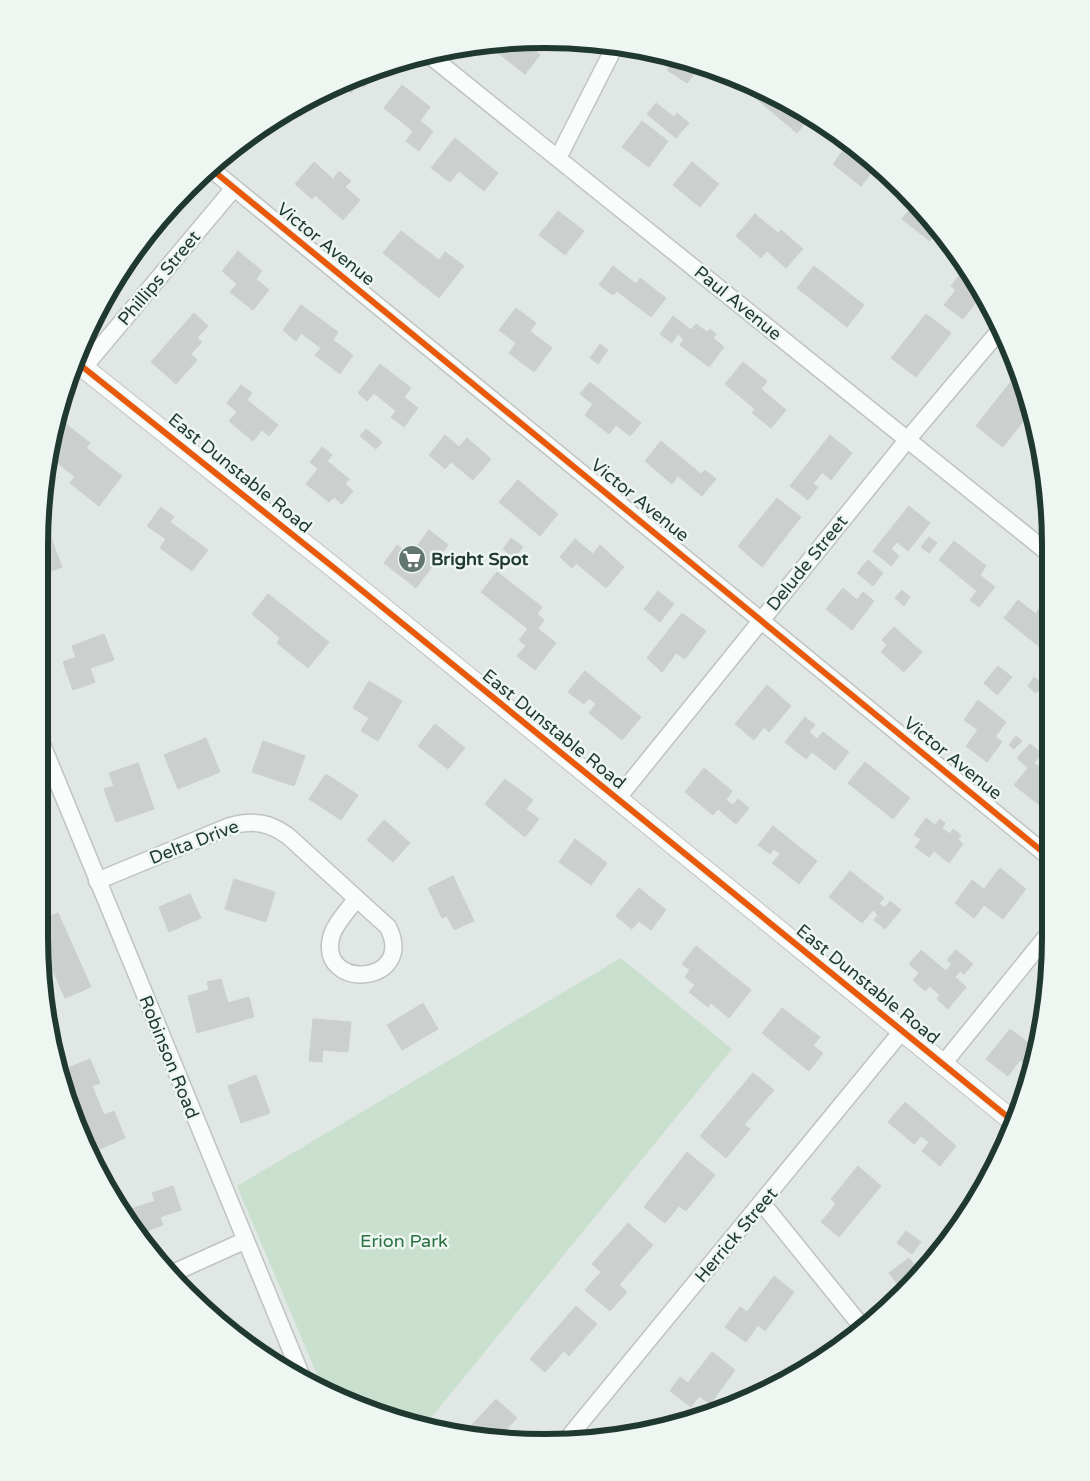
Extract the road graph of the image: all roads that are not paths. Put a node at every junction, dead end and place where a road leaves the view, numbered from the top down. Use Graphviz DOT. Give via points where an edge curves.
graph roads {
  1 [pos="612,52"];
  2 [pos="435,60"];
  3 [pos="558,158"];
  4 [pos="215,172"];
  5 [pos="234,188"];
  6 [pos="996,335"];
  7 [pos="84,357"];
  8 [pos="81,365"];
  9 [pos="908,439"];
  10 [pos="1042,548"];
  11 [pos="761,619"];
  12 [pos="48,759"];
  13 [pos="617,799"];
  14 [pos="1042,851"];
  15 [pos="97,880"];
  16 [pos="356,899"];
  17 [pos="1042,942"];
  18 [pos="902,1032"];
  19 [pos="943,1064"];
  20 [pos="1008,1117"];
  21 [pos="762,1203"];
  22 [pos="244,1241"];
  23 [pos="177,1271"];
  24 [pos="858,1322"];
  25 [pos="298,1368"];
  26 [pos="573,1432"];
  1 -- 3 [label="street"];
  2 -- 3 [label="street, Paul Avenue"];
  3 -- 9 [label="street, Paul Avenue"];
  4 -- 5 [label="street, Victor Avenue"];
  5 -- 7 [label="street, Phillips Street"];
  5 -- 11 [label="street, Victor Avenue"];
  6 -- 9 [label="street, Delude Street"];
  8 -- 13 [label="street, East Dunstable Road"];
  9 -- 10 [label="street, Paul Avenue"];
  9 -- 11 [label="street, Delude Street"];
  11 -- 13 [label="street, Delude Street"];
  11 -- 14 [label="street, Victor Avenue"];
  12 -- 15 [label="street, Robinson Road"];
  13 -- 18 [label="street, East Dunstable Road"];
  15 -- 16 [label="street, Delta Drive" via="230,826 260,822 288,836"];
  15 -- 22 [label="street, Robinson Road"];
  16 -- 16 [label="street, Delta Drive" via="383,921 393,942 386,965 365,976 342,969 330,948 333,931"];
  17 -- 19 [label="street"];
  18 -- 19 [label="street, East Dunstable Road"];
  18 -- 21 [label="street, Herrick Street"];
  19 -- 20 [label="street, East Dunstable Road"];
  21 -- 24 [label="street"];
  21 -- 26 [label="street, Herrick Street"];
  22 -- 23 [label="street"];
  22 -- 25 [label="street, Robinson Road"];
}
